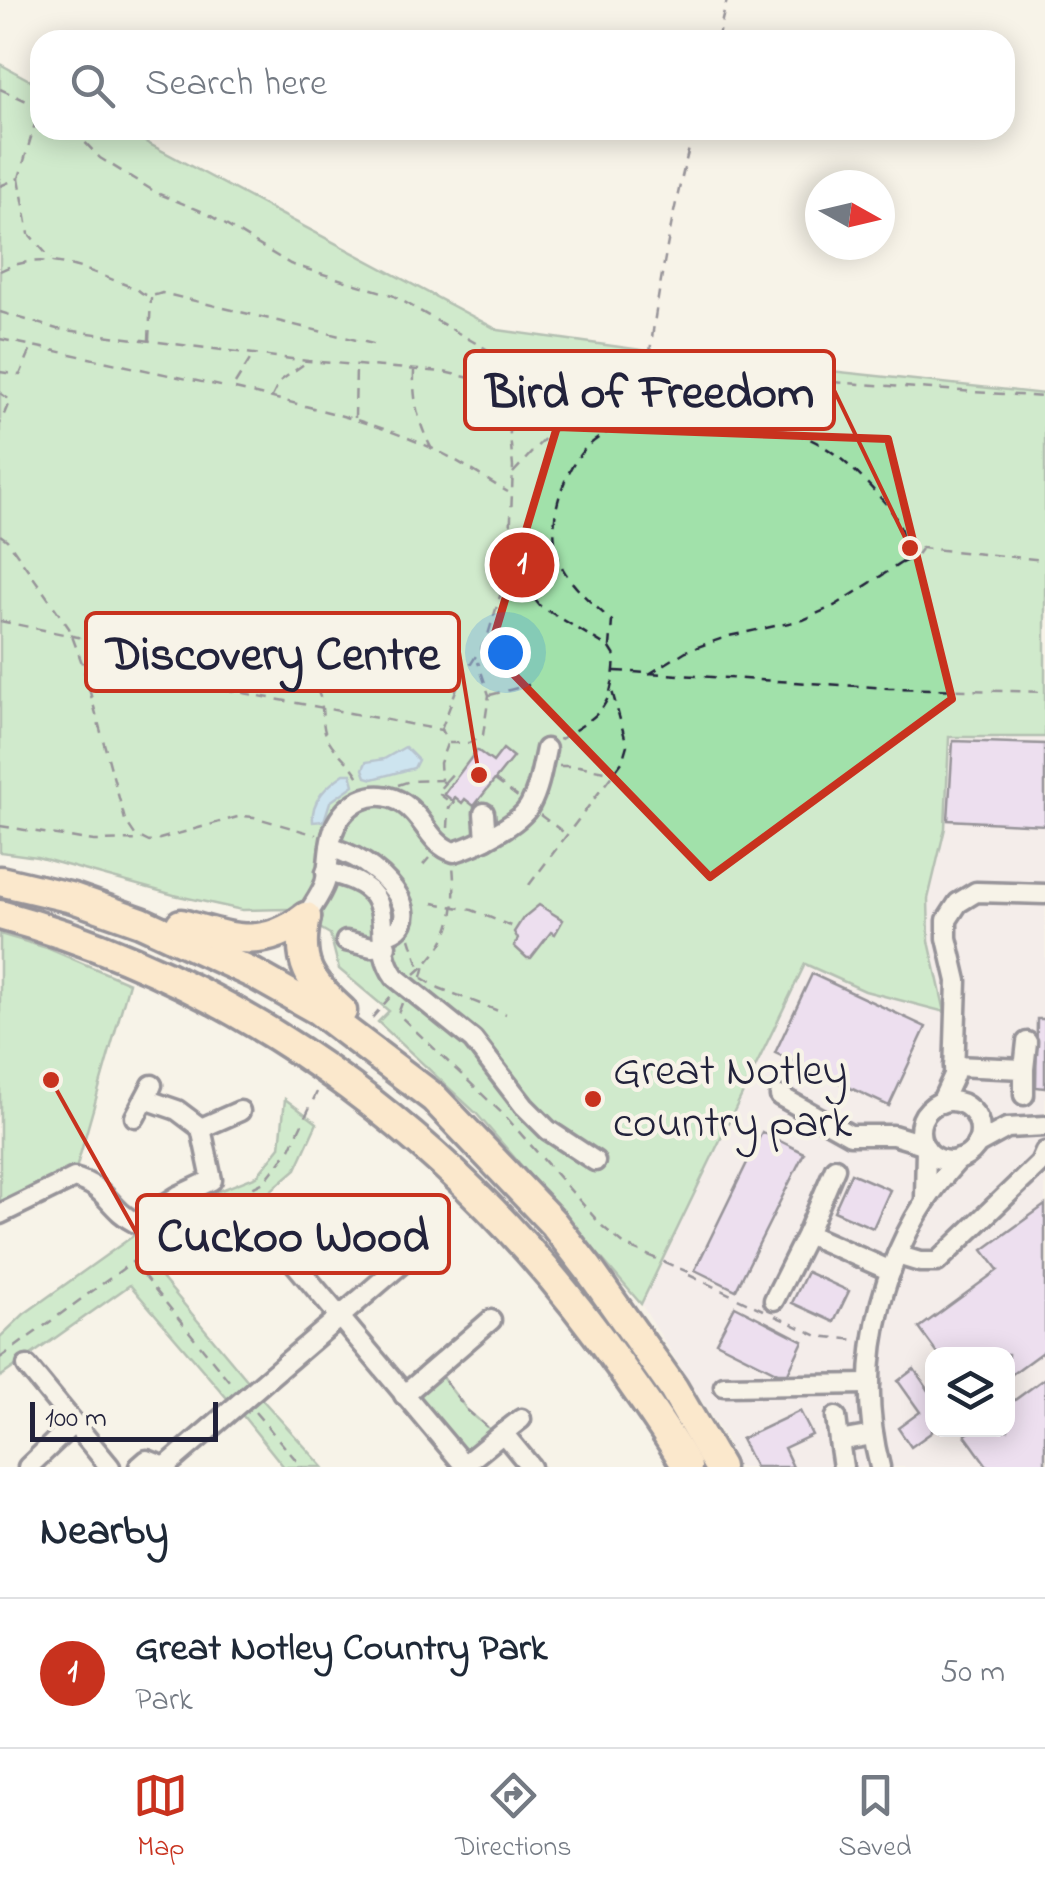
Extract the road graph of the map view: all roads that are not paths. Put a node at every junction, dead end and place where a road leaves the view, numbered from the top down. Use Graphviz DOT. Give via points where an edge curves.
graph roads {
  1 [pos="544,758"];
  2 [pos="484,812"];
  3 [pos="486,839"];
  4 [pos="330,843"];
  5 [pos="325,879"];
  6 [pos="0,881"];
  7 [pos="1045,894"];
  8 [pos="73,898"];
  9 [pos="0,915"];
  10 [pos="306,917"];
  11 [pos="385,940"];
  12 [pos="346,941"];
  13 [pos="1027,1042"];
  14 [pos="1024,1069"];
  15 [pos="954,1070"];
  16 [pos="1024,1095"];
  17 [pos="780,1096"];
  18 [pos="434,1098"];
  19 [pos="941,1102"];
  20 [pos="970,1110"];
  21 [pos="240,1111"];
  22 [pos="135,1117"];
  23 [pos="923,1119"];
  24 [pos="197,1123"];
  25 [pos="1045,1126"];
  26 [pos="1007,1128"];
  27 [pos="893,1135"];
  28 [pos="976,1145"];
  29 [pos="925,1146"];
  30 [pos="1045,1152"];
  31 [pos="959,1159"];
  32 [pos="595,1161"];
  33 [pos="834,1168"];
  34 [pos="925,1198"];
  35 [pos="0,1214"];
  36 [pos="239,1222"];
  37 [pos="807,1234"];
  38 [pos="428,1241"];
  39 [pos="894,1263"];
  40 [pos="774,1300"];
  41 [pos="341,1319"];
  42 [pos="491,1320"];
  43 [pos="26,1366"];
  44 [pos="870,1384"];
  45 [pos="724,1386"];
  46 [pos="404,1394"];
  47 [pos="836,1417"];
  48 [pos="521,1419"];
  49 [pos="74,1423"];
  50 [pos="501,1435"];
  51 [pos="873,1435"];
  52 [pos="839,1441"];
  53 [pos="463,1466"];
  54 [pos="28,1467"];
  55 [pos="110,1467"];
  56 [pos="139,1467"];
  57 [pos="165,1467"];
  58 [pos="531,1467"];
  59 [pos="688,1467"];
  60 [pos="719,1467"];
  61 [pos="843,1467"];
  62 [pos="880,1467"];
  1 -- 3 [label="street" via="530,807"];
  2 -- 3 [label="street"];
  3 -- 4 [label="street" via="451,848 434,841 410,808 376,796 347,809"];
  4 -- 5 [label="street"];
  4 -- 11 [label="street" via="375,870 397,895 406,917"];
  5 -- 10 [label="street"];
  5 -- 11 [label="street" via="365,897"];
  6 -- 8 [label="highway"];
  7 -- 15 [label="street" via="976,892 952,911 946,930 958,981"];
  8 -- 10 [label="highway" via="254,940 286,932"];
  8 -- 18 [label="highway" via="254,974 318,1010"];
  9 -- 59 [label="highway" via="98,944 179,980 340,1078 472,1190 541,1265"];
  10 -- 18 [label="highway" via="302,955 316,987"];
  11 -- 12 [label="street" via="372,947"];
  11 -- 32 [label="street" via="389,968 473,1040 548,1130"];
  13 -- 14 [label="street"];
  14 -- 15 [label="street"];
  14 -- 16 [label="street"];
  15 -- 19 [label="street"];
  15 -- 20 [label="street"];
  17 -- 27 [label="street" via="850,1135"];
  18 -- 60 [label="highway" via="588,1268 645,1345"];
  19 -- 20 [label="street"];
  19 -- 23 [label="street"];
  20 -- 26 [label="street"];
  20 -- 28 [label="street" via="980,1128"];
  21 -- 24 [label="street"];
  22 -- 24 [label="street" via="148,1092"];
  23 -- 27 [label="street"];
  23 -- 29 [label="street"];
  24 -- 35 [label="street" via="212,1180 136,1223 121,1216 95,1184 74,1178"];
  25 -- 26 [label="street"];
  26 -- 28 [label="street"];
  27 -- 29 [label="street"];
  28 -- 31 [label="street"];
  29 -- 31 [label="street" via="941,1159"];
  29 -- 34 [label="street"];
  30 -- 39 [label="street" via="937,1262"];
  31 -- 34 [label="street"];
  33 -- 37 [label="street"];
  34 -- 39 [label="street"];
  36 -- 41 [label="street" via="254,1215"];
  37 -- 39 [label="street"];
  37 -- 40 [label="street"];
  38 -- 41 [label="street"];
  39 -- 44 [label="street"];
  41 -- 46 [label="street"];
  41 -- 57 [label="street"];
  42 -- 46 [label="street"];
  43 -- 49 [label="street"];
  44 -- 45 [label="street"];
  44 -- 51 [label="street"];
  46 -- 53 [label="street"];
  47 -- 52 [label="street"];
  48 -- 50 [label="street"];
  49 -- 54 [label="street"];
  49 -- 55 [label="street"];
  50 -- 53 [label="street"];
  50 -- 58 [label="street"];
  51 -- 52 [label="street"];
  51 -- 62 [label="street"];
  52 -- 61 [label="street"];
  56 -- 57 [label="street" via="146,1460"];
}
